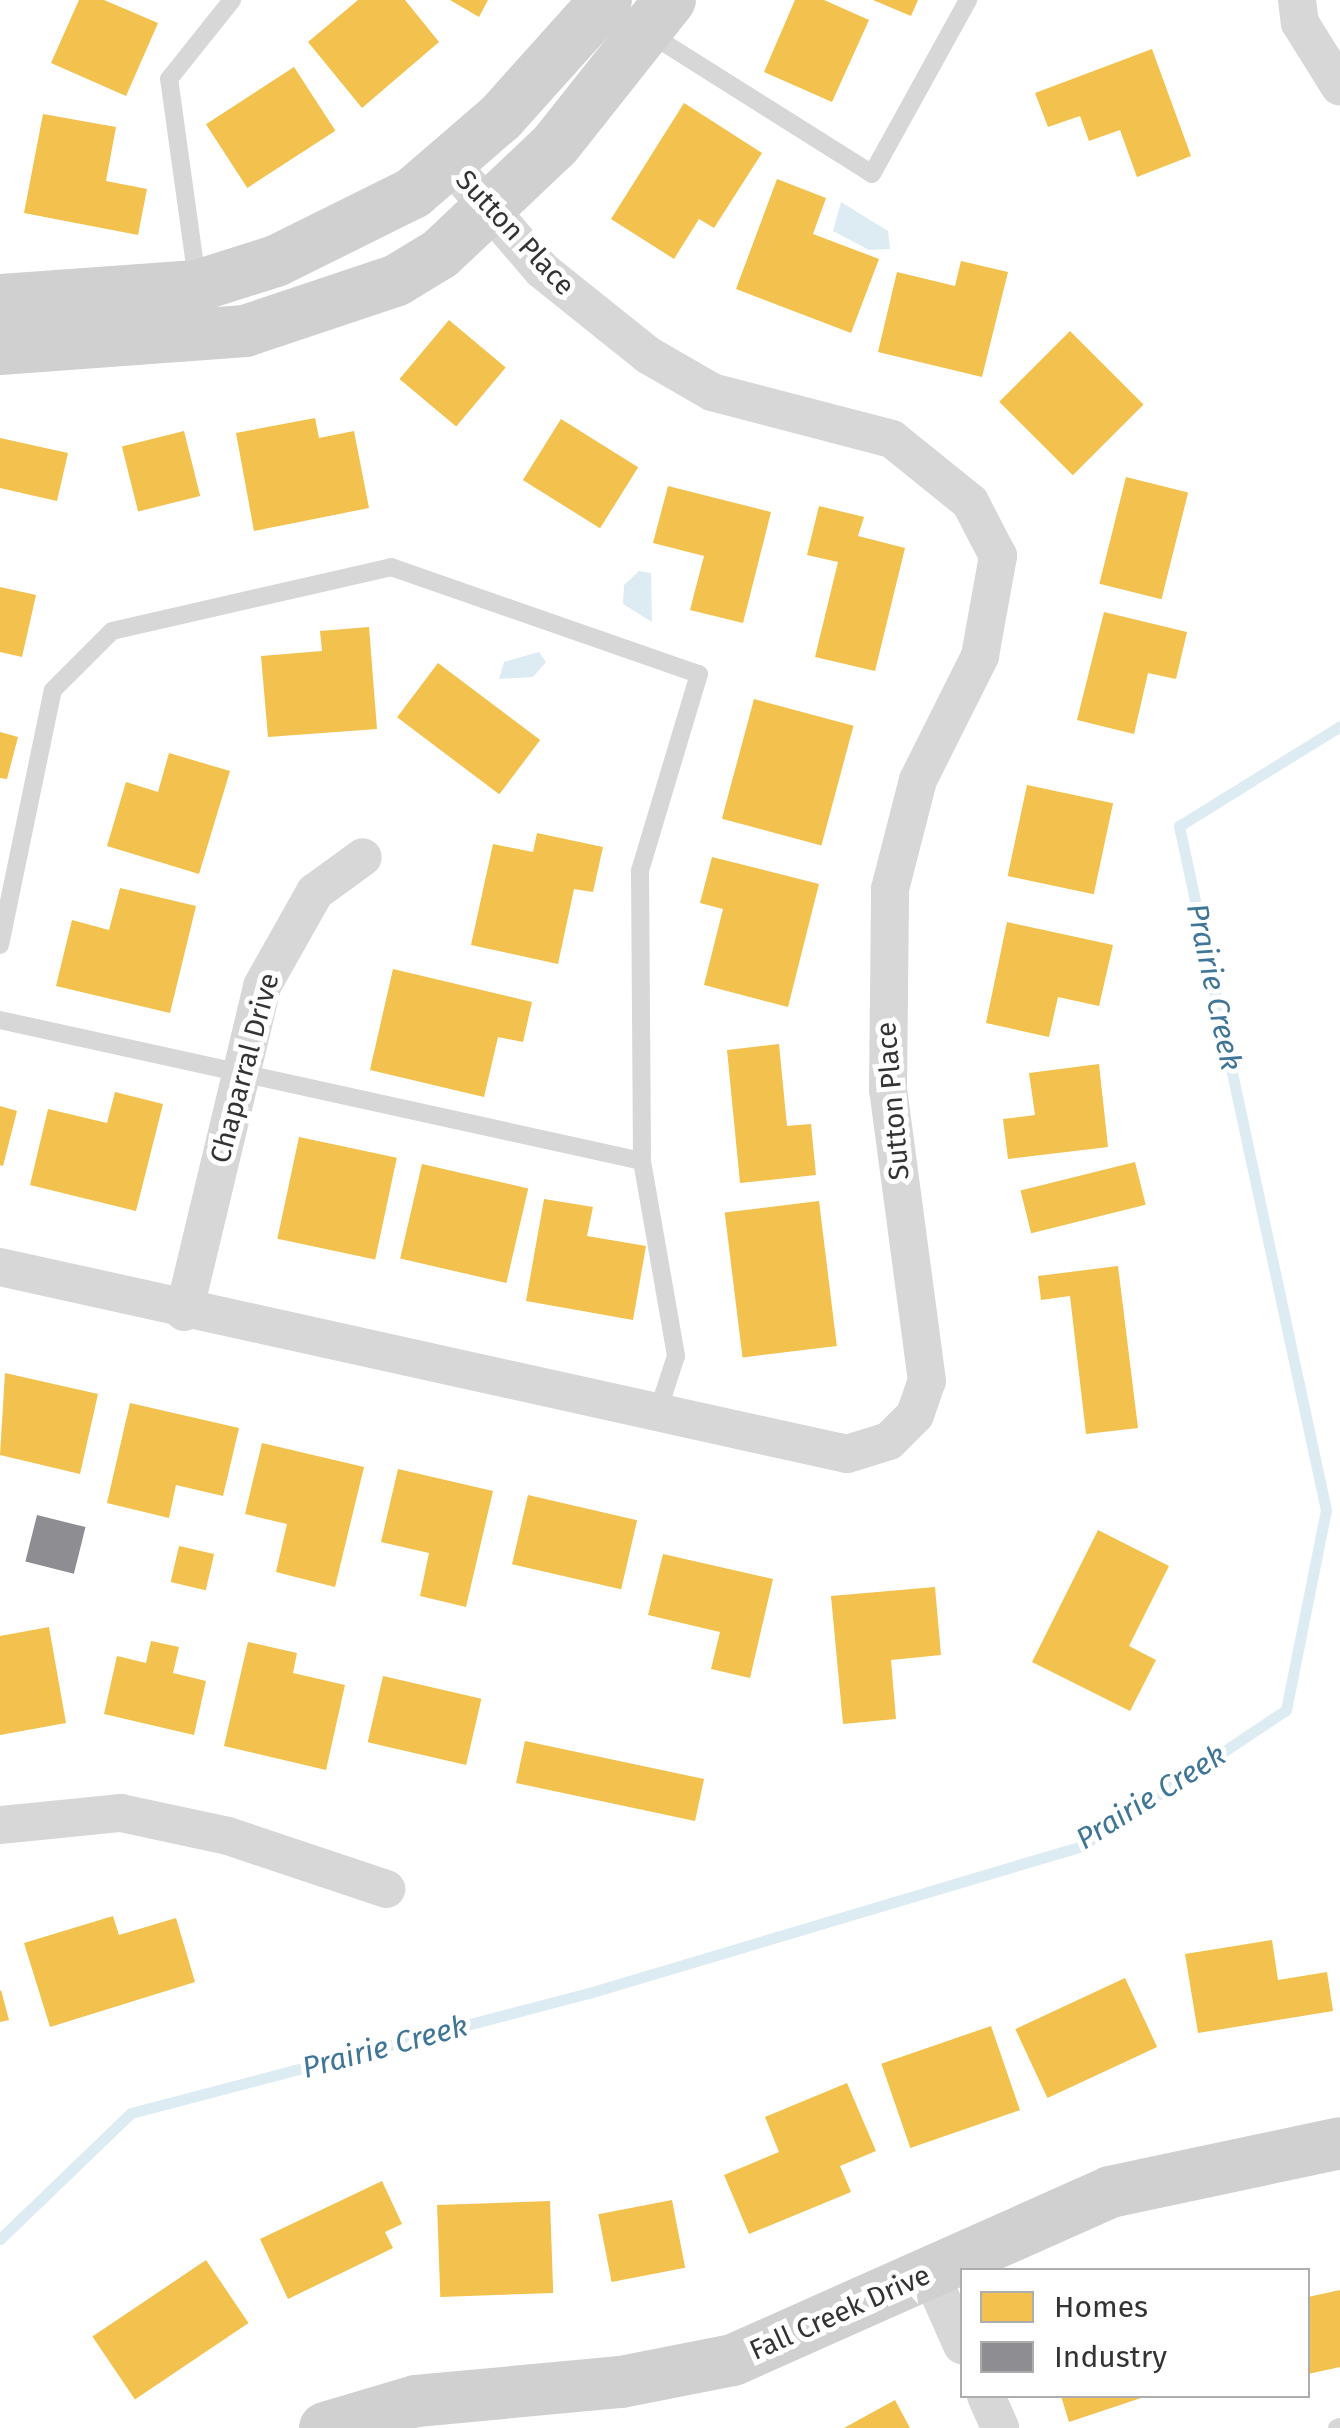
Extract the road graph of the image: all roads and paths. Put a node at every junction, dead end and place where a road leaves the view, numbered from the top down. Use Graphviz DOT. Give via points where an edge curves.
graph roads {
  1 [pos="232,0"];
  2 [pos="968,0"];
  3 [pos="1298,0"];
  4 [pos="634,8"];
  5 [pos="1340,87"];
  6 [pos="449,162"];
  7 [pos="491,208"];
  8 [pos="197,286"];
  9 [pos="0,300"];
  10 [pos="0,349"];
  11 [pos="363,856"];
  12 [pos="0,944"];
  13 [pos="0,1020"];
  14 [pos="242,1071"];
  15 [pos="642,1160"];
  16 [pos="0,1267"];
  17 [pos="184,1312"];
  18 [pos="658,1411"];
  19 [pos="0,1825"];
  20 [pos="386,1889"];
  21 [pos="1340,2143"];
  22 [pos="930,2273"];
  23 [pos="960,2340"];
  24 [pos="987,2398"];
  25 [pos="326,2428"];
  26 [pos="1000,2428"];
  1 -- 8 [label="lane" via="169,79"];
  2 -- 4 [label="lane" via="872,174"];
  3 -- 5 [label="street" via="1300,23"];
  4 -- 6 [label="street"];
  4 -- 7 [label="street"];
  6 -- 7 [label="street, Sutton Place"];
  6 -- 8 [label="street" via="413,193 276,261"];
  7 -- 10 [label="street" via="397,280 298,320 152,343"];
  7 -- 18 [label="street, Sutton Place" via="542,270 648,355 712,392 842,422 924,460 970,502 998,556 980,656 918,780 890,888 888,1090 927,1382 915,1416 889,1441 848,1454"];
  8 -- 9 [label="street"];
  11 -- 14 [label="street, Chaparral Drive" via="315,892 285,935"];
  12 -- 15 [label="lane" via="52,690 112,631 391,567 700,674 640,871"];
  13 -- 14 [label="lane"];
  14 -- 15 [label="lane"];
  14 -- 17 [label="street, Chaparral Drive"];
  15 -- 18 [label="lane" via="676,1356"];
  16 -- 17 [label="street, Sutton Place"];
  17 -- 18 [label="street, Sutton Place"];
  19 -- 20 [label="street" via="120,1814 228,1836"];
  21 -- 22 [label="street, Fall Creek Drive" via="1141,2182"];
  22 -- 23 [label="street"];
  22 -- 25 [label="street, Fall Creek Drive" via="733,2360 620,2382 416,2401"];
  24 -- 26 [label="street"];
}
